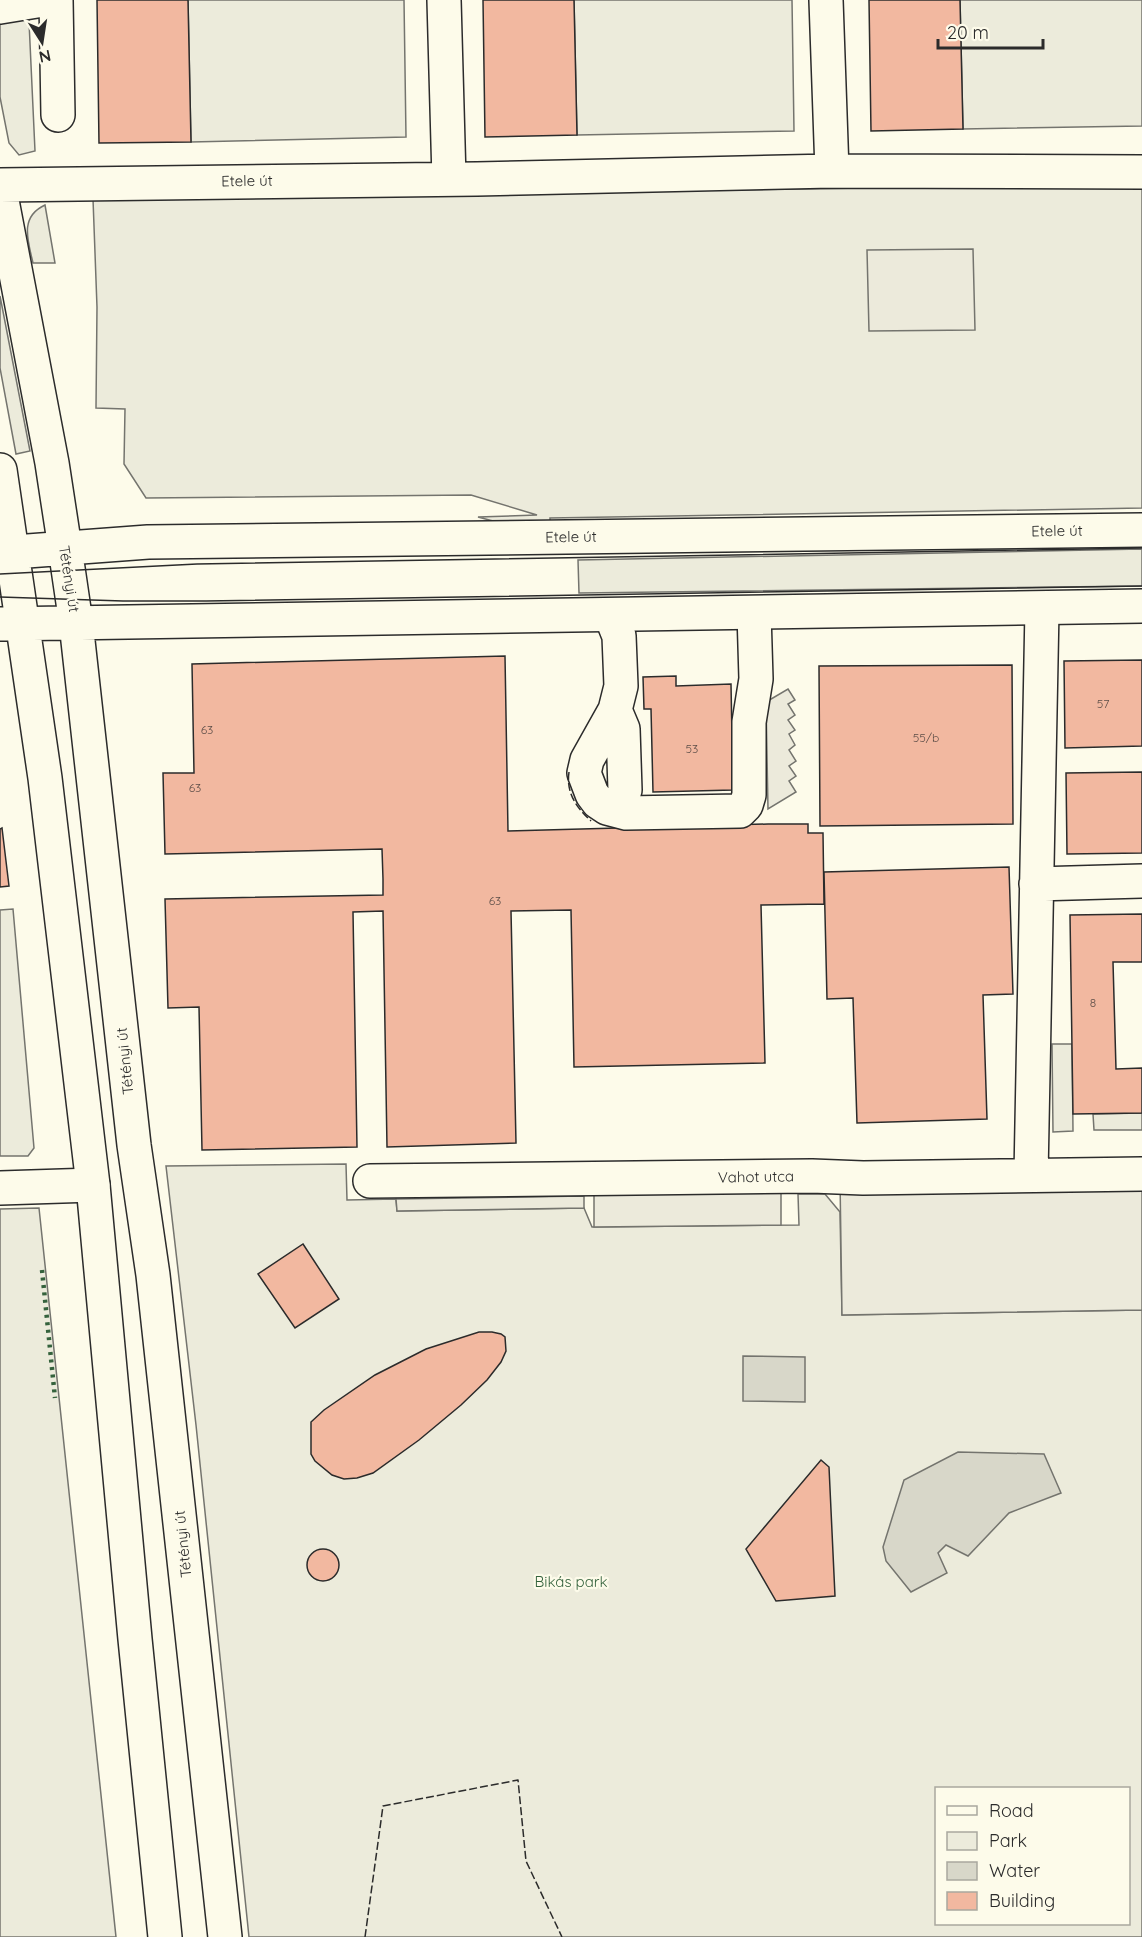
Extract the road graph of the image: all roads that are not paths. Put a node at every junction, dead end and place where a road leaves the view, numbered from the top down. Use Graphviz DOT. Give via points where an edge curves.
graph roads {
  1 [pos="43,0"];
  2 [pos="56,0"];
  3 [pos="444,0"];
  4 [pos="826,0"];
  5 [pos="0,7"];
  6 [pos="58,115"];
  7 [pos="832,171"];
  8 [pos="1142,172"];
  9 [pos="449,179"];
  10 [pos="0,185"];
  11 [pos="0,190"];
  12 [pos="0,470"];
  13 [pos="1142,530"];
  14 [pos="65,548"];
  15 [pos="6,553"];
  16 [pos="1142,606"];
  17 [pos="1041,609"];
  18 [pos="754,613"];
  19 [pos="611,616"];
  20 [pos="76,623"];
  21 [pos="11,624"];
  22 [pos="615,710"];
  23 [pos="625,790"];
  24 [pos="1142,881"];
  25 [pos="1036,884"];
  26 [pos="1142,1174"];
  27 [pos="1031,1175"];
  28 [pos="370,1181"];
  29 [pos="140,1183"];
  30 [pos="93,1185"];
  31 [pos="0,1188"];
  32 [pos="165,1937"];
  33 [pos="225,1937"];
  1 -- 5 [label="main road"];
  2 -- 6 [label="main road"];
  3 -- 9 [label="main road"];
  4 -- 7 [label="main road"];
  7 -- 8 [label="main road, Etele út"];
  7 -- 9 [label="main road, Etele út"];
  9 -- 10 [label="main road, Etele út"];
  11 -- 14 [label="main road, Tétényi út"];
  12 -- 15 [label="main road"];
  13 -- 14 [label="main road, Etele út" via="148,542"];
  14 -- 15 [label="main road, Etele út"];
  14 -- 20 [label="main road, Tétényi út"];
  15 -- 21 [label="main road"];
  16 -- 17 [label="main road"];
  17 -- 18 [label="main road"];
  17 -- 25 [label="main road"];
  18 -- 19 [label="main road"];
  18 -- 22 [label="main road" via="756,679 749,722 749,795 740,811 626,813 598,802 584,773 587,760"];
  19 -- 20 [label="main road"];
  19 -- 22 [label="main road" via="621,652 621,686"];
  20 -- 21 [label="main road"];
  20 -- 29 [label="main road, Tétényi út"];
  21 -- 30 [label="main road" via="45,777"];
  22 -- 23 [label="main road" via="623,729"];
  24 -- 25 [label="main road"];
  25 -- 27 [label="main road"];
  26 -- 27 [label="main road, Vahot utca"];
  27 -- 28 [label="main road, Vahot utca"];
  29 -- 30 [label="main road"];
  29 -- 33 [label="main road, Tétényi út"];
  30 -- 31 [label="main road"];
  30 -- 32 [label="main road"];
}
